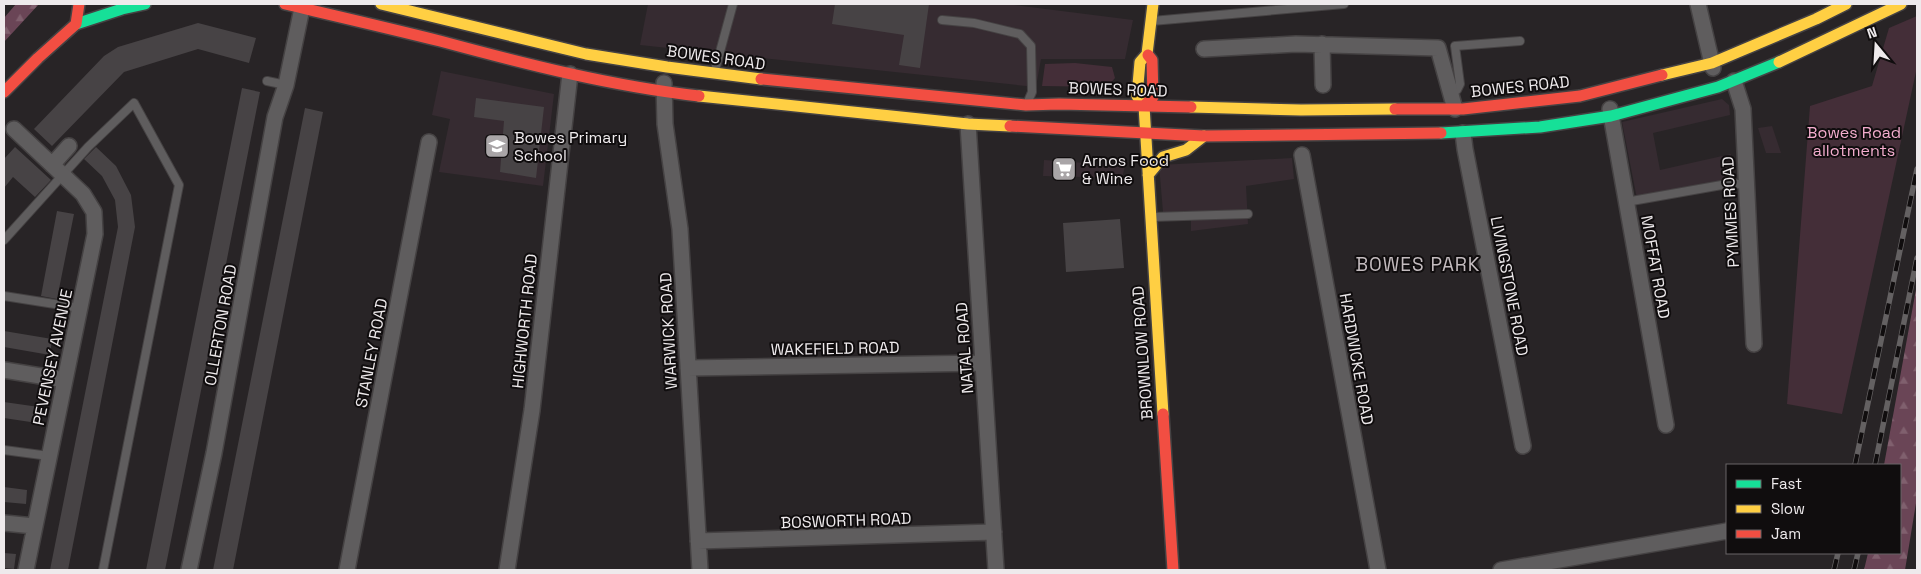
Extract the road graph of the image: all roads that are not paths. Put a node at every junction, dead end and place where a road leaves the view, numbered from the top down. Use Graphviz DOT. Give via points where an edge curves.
graph roads {
  1 [pos="79,4"];
  2 [pos="145,4"];
  3 [pos="285,4"];
  4 [pos="381,4"];
  5 [pos="733,4"];
  6 [pos="1153,4"];
  7 [pos="1344,4"];
  8 [pos="1698,4"];
  9 [pos="1846,4"];
  10 [pos="1900,4"];
  11 [pos="125,6"];
  12 [pos="302,8"];
  13 [pos="942,20"];
  14 [pos="1152,21"];
  15 [pos="76,24"];
  16 [pos="1520,41"];
  17 [pos="1322,44"];
  18 [pos="1204,48"];
  19 [pos="1712,63"];
  20 [pos="663,67"];
  21 [pos="570,74"];
  22 [pos="714,75"];
  23 [pos="266,81"];
  24 [pos="1734,81"];
  25 [pos="286,85"];
  26 [pos="1323,86"];
  27 [pos="1718,87"];
  28 [pos="1606,89"];
  29 [pos="664,90"];
  30 [pos="4,92"];
  31 [pos="1451,93"];
  32 [pos="1026,105"];
  33 [pos="1144,106"];
  34 [pos="1455,108"];
  35 [pos="1612,116"];
  36 [pos="968,124"];
  37 [pos="14,129"];
  38 [pos="1463,133"];
  39 [pos="1144,134"];
  40 [pos="1204,136"];
  41 [pos="429,142"];
  42 [pos="69,146"];
  43 [pos="1302,155"];
  44 [pos="58,169"];
  45 [pos="1148,175"];
  46 [pos="1747,186"];
  47 [pos="1626,202"];
  48 [pos="1248,214"];
  49 [pos="1150,217"];
  50 [pos="4,240"];
  51 [pos="4,296"];
  52 [pos="80,308"];
  53 [pos="1754,344"];
  54 [pos="983,363"];
  55 [pos="688,368"];
  56 [pos="4,370"];
  57 [pos="65,380"];
  58 [pos="1666,425"];
  59 [pos="1523,446"];
  60 [pos="4,450"];
  61 [pos="49,456"];
  62 [pos="4,523"];
  63 [pos="34,526"];
  64 [pos="1726,531"];
  65 [pos="994,532"];
  66 [pos="698,542"];
  67 [pos="26,570"];
  68 [pos="103,570"];
  69 [pos="189,570"];
  70 [pos="347,570"];
  71 [pos="506,570"];
  72 [pos="700,570"];
  73 [pos="996,570"];
  74 [pos="1173,570"];
  75 [pos="1378,570"];
  76 [pos="1501,570"];
  1 -- 15 [label="main road"];
  2 -- 11 [label="main road"];
  3 -- 12 [label="main road"];
  4 -- 20 [label="main road, BOWES ROAD" via="486,31"];
  5 -- 22 [label="lane"];
  6 -- 14 [label="main road, BROWNLOW ROAD"];
  7 -- 14 [label="lane"];
  8 -- 19 [label="street"];
  9 -- 19 [label="main road, BOWES ROAD"];
  10 -- 24 [label="main road"];
  11 -- 15 [label="main road"];
  12 -- 21 [label="main road"];
  12 -- 25 [label="street, OLLERTON ROAD"];
  13 -- 32 [label="lane" via="974,23 1020,34 1031,46 1032,92"];
  14 -- 33 [label="main road, BROWNLOW ROAD" via="1147,54 1140,62 1137,96"];
  15 -- 30 [label="main road"];
  16 -- 31 [label="lane" via="1455,46 1460,84"];
  17 -- 18 [label="street"];
  17 -- 26 [label="street"];
  17 -- 31 [label="street" via="1438,48"];
  19 -- 27 [label="street"];
  19 -- 28 [label="main road, BOWES ROAD"];
  20 -- 22 [label="main road, BOWES ROAD"];
  20 -- 29 [label="street, WARWICK ROAD"];
  21 -- 29 [label="main road"];
  21 -- 71 [label="street, HIGHWORTH ROAD" via="532,410"];
  22 -- 32 [label="main road, BOWES ROAD"];
  23 -- 25 [label="lane"];
  24 -- 27 [label="main road"];
  24 -- 46 [label="street, PYMMES ROAD" via="1742,109"];
  25 -- 69 [label="street, OLLERTON ROAD" via="275,117 214,453"];
  27 -- 35 [label="main road"];
  28 -- 34 [label="main road, BOWES ROAD" via="1580,96"];
  28 -- 35 [label="street, MOFFAT ROAD"];
  29 -- 36 [label="main road"];
  29 -- 55 [label="street, WARWICK ROAD" via="665,124 680,229"];
  31 -- 34 [label="street"];
  32 -- 33 [label="main road, BOWES ROAD"];
  32 -- 39 [label="main road" via="1060,113 1130,117 1137,119"];
  33 -- 34 [label="main road, BOWES ROAD" via="1301,110"];
  33 -- 39 [label="main road, BROWNLOW ROAD"];
  35 -- 38 [label="main road" via="1540,127"];
  35 -- 47 [label="street, MOFFAT ROAD"];
  36 -- 39 [label="main road"];
  36 -- 54 [label="street, NATAL ROAD"];
  37 -- 44 [label="street, PEVENSEY AVENUE"];
  38 -- 40 [label="main road"];
  38 -- 59 [label="street, LIVINGSTONE ROAD"];
  39 -- 40 [label="main road"];
  39 -- 45 [label="main road, BROWNLOW ROAD"];
  40 -- 45 [label="main road" via="1186,150 1163,157"];
  41 -- 70 [label="street, STANLEY ROAD"];
  42 -- 44 [label="street"];
  43 -- 75 [label="street, HARDWICKE ROAD"];
  44 -- 50 [label="lane"];
  44 -- 52 [label="street, PEVENSEY AVENUE" via="83,194 94,212 95,234"];
  44 -- 68 [label="lane" via="88,147 134,103 179,185"];
  45 -- 49 [label="main road, BROWNLOW ROAD"];
  46 -- 47 [label="lane" via="1733,183"];
  46 -- 53 [label="street, PYMMES ROAD"];
  47 -- 58 [label="street, MOFFAT ROAD"];
  48 -- 49 [label="lane"];
  49 -- 74 [label="main road, BROWNLOW ROAD"];
  51 -- 52 [label="lane"];
  52 -- 57 [label="street, PEVENSEY AVENUE"];
  54 -- 55 [label="street, WAKEFIELD ROAD"];
  54 -- 65 [label="street, NATAL ROAD"];
  55 -- 66 [label="street, WARWICK ROAD"];
  56 -- 57 [label="street"];
  57 -- 61 [label="street, PEVENSEY AVENUE"];
  60 -- 61 [label="lane"];
  61 -- 63 [label="street, PEVENSEY AVENUE"];
  62 -- 63 [label="street"];
  63 -- 67 [label="street, PEVENSEY AVENUE"];
  64 -- 76 [label="street"];
  65 -- 66 [label="street, BOSWORTH ROAD"];
  65 -- 73 [label="street, NATAL ROAD"];
  66 -- 72 [label="street, WARWICK ROAD"];
}
